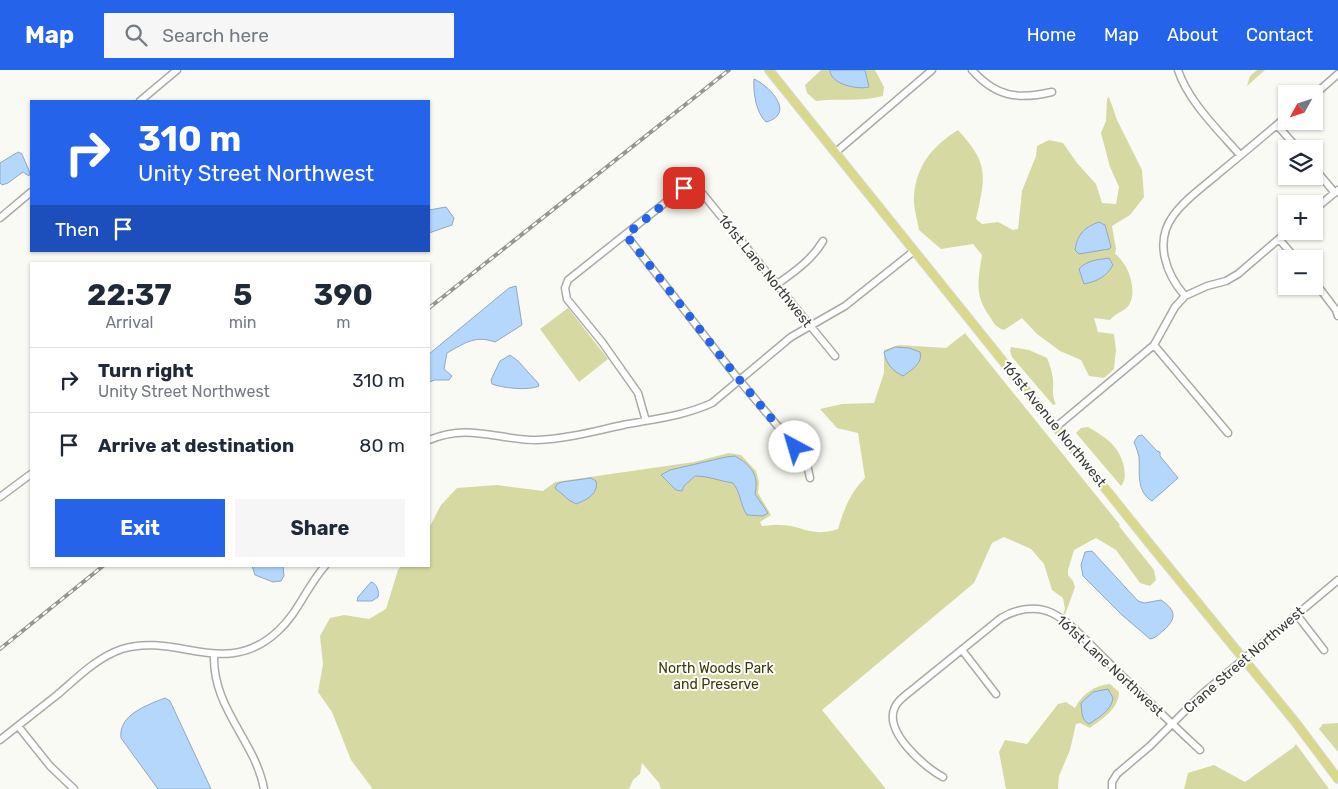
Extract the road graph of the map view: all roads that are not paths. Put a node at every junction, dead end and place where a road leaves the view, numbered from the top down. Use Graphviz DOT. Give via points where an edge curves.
graph roads {
  1 [pos="177,70"];
  2 [pos="770,70"];
  3 [pos="932,70"];
  4 [pos="972,70"];
  5 [pos="1178,70"];
  6 [pos="1338,74"];
  7 [pos="1323,86"];
  8 [pos="1052,92"];
  9 [pos="141,100"];
  10 [pos="1277,125"];
  11 [pos="1290,140"];
  12 [pos="836,152"];
  13 [pos="1240,156"];
  14 [pos="1323,177"];
  15 [pos="1336,191"];
  16 [pos="30,193"];
  17 [pos="1323,202"];
  18 [pos="0,218"];
  19 [pos="626,235"];
  20 [pos="1278,240"];
  21 [pos="1280,240"];
  22 [pos="823,241"];
  23 [pos="1288,250"];
  24 [pos="914,251"];
  25 [pos="776,285"];
  26 [pos="1323,293"];
  27 [pos="1185,296"];
  28 [pos="1338,316"];
  29 [pos="810,326"];
  30 [pos="1154,345"];
  31 [pos="835,356"];
  32 [pos="739,380"];
  33 [pos="646,421"];
  34 [pos="1056,427"];
  35 [pos="1228,432"];
  36 [pos="430,440"];
  37 [pos="30,475"];
  38 [pos="810,478"];
  39 [pos="0,497"];
  40 [pos="324,567"];
  41 [pos="1338,580"];
  42 [pos="1297,615"];
  43 [pos="962,650"];
  44 [pos="1324,650"];
  45 [pos="214,654"];
  46 [pos="1244,658"];
  47 [pos="996,694"];
  48 [pos="1172,724"];
  49 [pos="18,726"];
  50 [pos="0,740"];
  51 [pos="1200,750"];
  52 [pos="943,777"];
  53 [pos="1338,779"];
  54 [pos="1112,787"];
  55 [pos="74,789"];
  56 [pos="264,789"];
  1 -- 9 [label="street"];
  2 -- 12 [label="main road, 161st Avenue Northwest"];
  3 -- 12 [label="street"];
  4 -- 8 [label="street" via="985,84 1016,97"];
  5 -- 13 [label="street" via="1182,82"];
  6 -- 7 [label="street"];
  10 -- 11 [label="street"];
  10 -- 13 [label="street"];
  12 -- 24 [label="main road, 161st Avenue Northwest"];
  13 -- 27 [label="street" via="1189,198 1168,224 1163,254 1176,286"];
  14 -- 15 [label="street"];
  15 -- 17 [label="street"];
  16 -- 18 [label="street"];
  19 -- 25 [label="street, 161st Lane Northwest" via="676,194 689,186 694,187"];
  19 -- 32 [label="street"];
  19 -- 33 [label="street" via="568,280 565,288 567,298 638,393"];
  20 -- 27 [label="street" via="1238,274"];
  21 -- 23 [label="street"];
  22 -- 25 [label="street" via="810,259"];
  24 -- 29 [label="street" via="845,306"];
  24 -- 34 [label="main road, 161st Avenue Northwest"];
  25 -- 29 [label="street, 161st Lane Northwest"];
  26 -- 28 [label="street"];
  27 -- 30 [label="street" via="1175,307"];
  29 -- 31 [label="street, 161st Lane Northwest"];
  29 -- 32 [label="street" via="791,337"];
  30 -- 34 [label="street"];
  30 -- 35 [label="street"];
  32 -- 33 [label="street" via="712,403"];
  32 -- 38 [label="street" via="806,460"];
  33 -- 36 [label="street" via="546,439 460,432"];
  34 -- 46 [label="main road, 161st Avenue Northwest"];
  37 -- 39 [label="street"];
  40 -- 45 [label="street" via="290,618 273,636 244,652"];
  41 -- 42 [label="street, Crane Street Northwest"];
  42 -- 44 [label="street"];
  42 -- 46 [label="street, Crane Street Northwest"];
  43 -- 47 [label="street"];
  43 -- 48 [label="street, 161st Lane Northwest" via="1011,613 1028,609 1052,613 1069,624"];
  43 -- 52 [label="street, 161st Lane Northwest" via="899,701 893,714 895,728 904,742 924,766"];
  45 -- 49 [label="street" via="153,646 120,650 97,662"];
  45 -- 56 [label="street" via="219,692"];
  46 -- 48 [label="street, Crane Street Northwest"];
  46 -- 53 [label="main road, 161st Avenue Northwest"];
  48 -- 51 [label="street, 161st Lane Northwest"];
  48 -- 54 [label="street, Crane Street Northwest" via="1117,774"];
  49 -- 50 [label="street"];
  49 -- 55 [label="street" via="50,766"];
}
